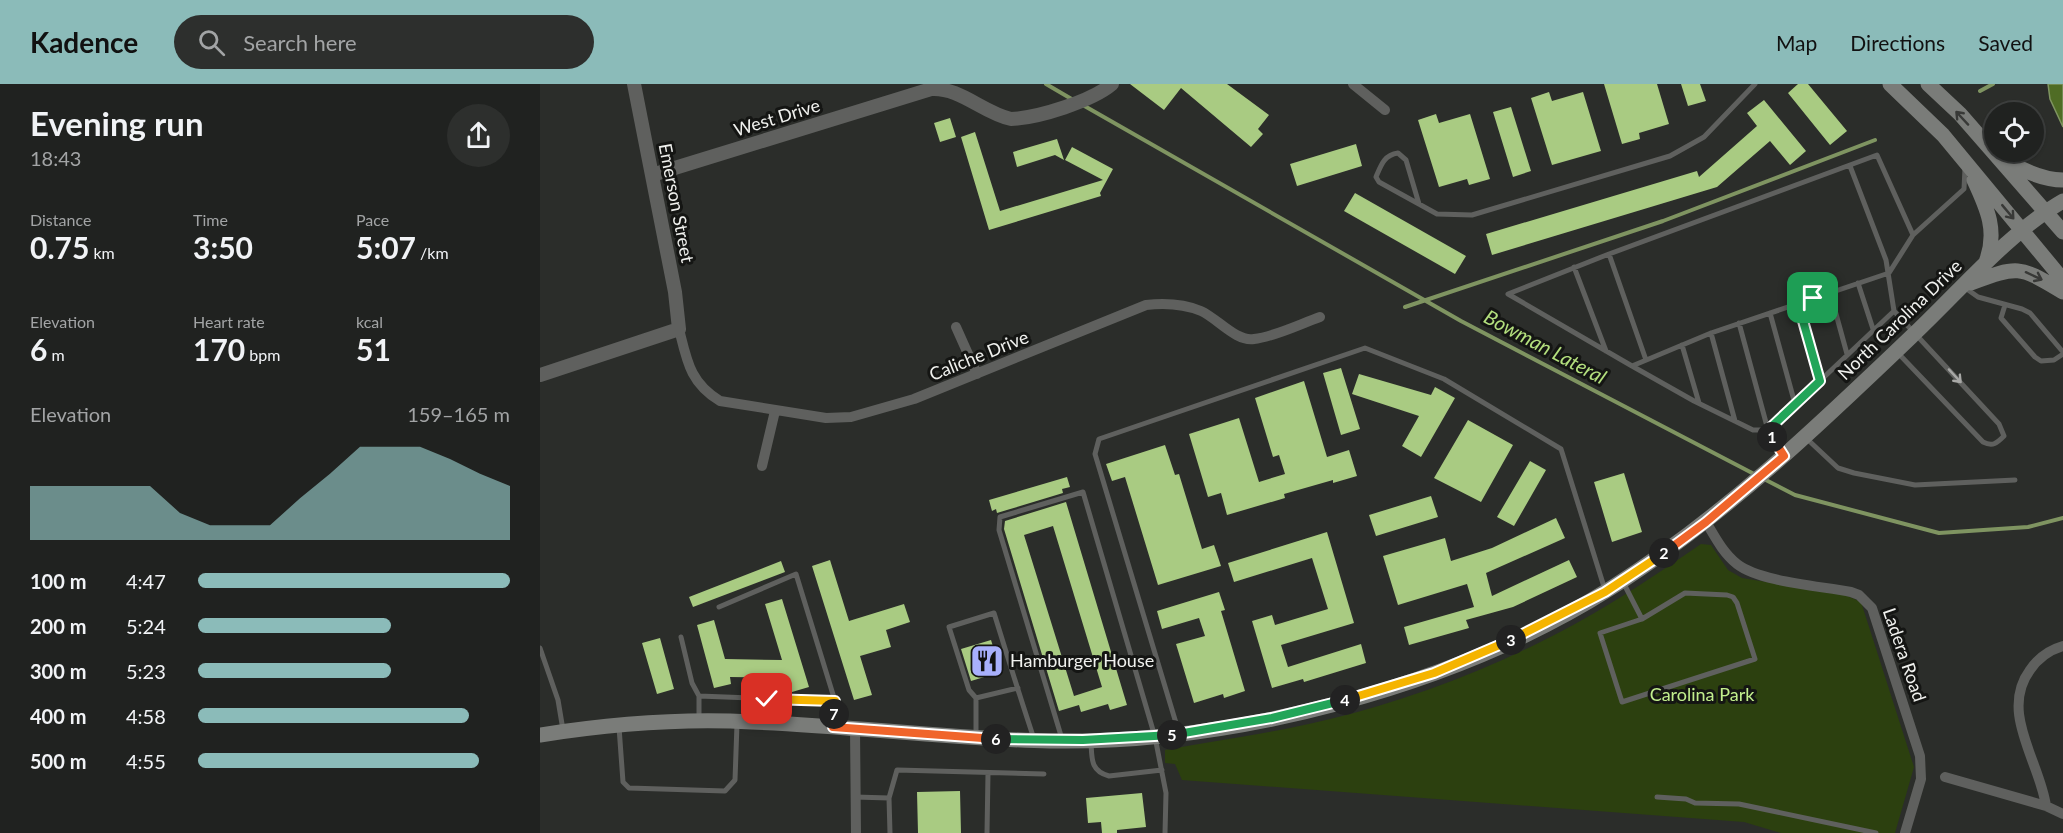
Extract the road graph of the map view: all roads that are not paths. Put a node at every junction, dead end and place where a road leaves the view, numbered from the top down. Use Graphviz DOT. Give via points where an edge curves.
graph roads {
  1 [pos="634,84"];
  2 [pos="1112,84"];
  3 [pos="1353,84"];
  4 [pos="1755,84"];
  5 [pos="1890,84"];
  6 [pos="1928,84"];
  7 [pos="1385,110"];
  8 [pos="1984,142"];
  9 [pos="1965,160"];
  10 [pos="2002,162"];
  11 [pos="2009,162"];
  12 [pos="1850,166"];
  13 [pos="652,175"];
  14 [pos="2063,180"];
  15 [pos="2063,201"];
  16 [pos="1419,204"];
  17 [pos="2046,211"];
  18 [pos="2022,229"];
  19 [pos="2063,232"];
  20 [pos="1913,235"];
  21 [pos="1609,254"];
  22 [pos="1574,267"];
  23 [pos="1983,267"];
  24 [pos="1889,273"];
  25 [pos="2063,280"];
  26 [pos="1858,283"];
  27 [pos="1963,286"];
  28 [pos="1830,292"];
  29 [pos="2063,292"];
  30 [pos="1798,303"];
  31 [pos="2005,305"];
  32 [pos="1894,311"];
  33 [pos="1770,313"];
  34 [pos="1320,317"];
  35 [pos="1739,323"];
  36 [pos="956,327"];
  37 [pos="679,329"];
  38 [pos="1873,329"];
  39 [pos="1711,333"];
  40 [pos="1915,333"];
  41 [pos="1682,345"];
  42 [pos="1606,351"];
  43 [pos="1896,351"];
  44 [pos="2063,353"];
  45 [pos="1847,354"];
  46 [pos="1646,360"];
  47 [pos="1632,366"];
  48 [pos="977,374"];
  49 [pos="540,375"];
  50 [pos="1820,381"];
  51 [pos="1699,404"];
  52 [pos="1795,404"];
  53 [pos="775,411"];
  54 [pos="1735,421"];
  55 [pos="1768,430"];
  56 [pos="1805,436"];
  57 [pos="1778,461"];
  58 [pos="762,466"];
  59 [pos="2015,480"];
  60 [pos="1706,522"];
  61 [pos="1622,580"];
  62 [pos="1605,592"];
  63 [pos="719,607"];
  64 [pos="1642,619"];
  65 [pos="681,637"];
  66 [pos="2063,646"];
  67 [pos="540,648"];
  68 [pos="1018,687"];
  69 [pos="699,696"];
  70 [pos="976,698"];
  71 [pos="835,701"];
  72 [pos="699,721"];
  73 [pos="737,721"];
  74 [pos="619,726"];
  75 [pos="833,727"];
  76 [pos="855,729"];
  77 [pos="563,732"];
  78 [pos="1179,734"];
  79 [pos="540,735"];
  80 [pos="1155,737"];
  81 [pos="976,738"];
  82 [pos="1034,740"];
  83 [pos="1091,740"];
  84 [pos="1063,741"];
  85 [pos="1162,770"];
  86 [pos="988,773"];
  87 [pos="1044,774"];
  88 [pos="1945,777"];
  89 [pos="855,797"];
  90 [pos="1657,797"];
  91 [pos="889,798"];
  92 [pos="2046,806"];
  93 [pos="2063,814"];
  94 [pos="855,833"];
  95 [pos="890,833"];
  96 [pos="987,833"];
  97 [pos="1165,833"];
  98 [pos="1876,833"];
  99 [pos="1905,833"];
  1 -- 13 [label="street, Emerson Street"];
  2 -- 13 [label="street, West Drive" via="1088,100 1011,119 950,90 931,89"];
  3 -- 7 [label="street"];
  4 -- 16 [label="lane" via="1704,137 1670,156 1472,215 1437,214"];
  5 -- 9 [label="main road"];
  8 -- 6 [label="main road, one-way"];
  9 -- 18 [label="main road, one-way"];
  9 -- 20 [label="lane" via="1964,189"];
  9 -- 23 [label="main road" via="1993,230 1991,249"];
  10 -- 17 [label="main road"];
  11 -- 14 [label="main road" via="2022,170"];
  12 -- 20 [label="lane" via="1877,155"];
  12 -- 21 [label="lane"];
  12 -- 24 [label="lane"];
  13 -- 37 [label="street, Emerson Street"];
  15 -- 17 [label="main road, North Carolina Drive"];
  16 -- 16 [label="lane" via="1376,177 1390,154 1398,153 1406,160"];
  17 -- 18 [label="main road, North Carolina Drive"];
  17 -- 19 [label="main road"];
  18 -- 23 [label="main road, North Carolina Drive"];
  18 -- 25 [label="main road"];
  20 -- 24 [label="lane"];
  21 -- 22 [label="lane"];
  21 -- 46 [label="lane"];
  22 -- 42 [label="lane"];
  22 -- 42 [label="lane" via="1508,294"];
  23 -- 27 [label="main road, North Carolina Drive"];
  24 -- 26 [label="lane"];
  24 -- 32 [label="lane"];
  26 -- 28 [label="lane"];
  26 -- 38 [label="lane"];
  27 -- 29 [label="main road, one-way" via="2006,270 2018,270 2029,272"];
  27 -- 31 [label="lane" via="1978,297"];
  27 -- 40 [label="main road, North Carolina Drive"];
  28 -- 30 [label="lane"];
  28 -- 45 [label="lane"];
  30 -- 33 [label="lane"];
  30 -- 50 [label="lane"];
  31 -- 44 [label="lane" via="2030,314"];
  31 -- 44 [label="lane" via="2001,318 2035,357 2041,361 2054,360"];
  32 -- 38 [label="lane"];
  32 -- 40 [label="lane"];
  33 -- 35 [label="lane"];
  33 -- 52 [label="lane"];
  34 -- 48 [label="street, Caliche Drive" via="1252,340 1189,307 1146,305"];
  35 -- 39 [label="lane"];
  35 -- 55 [label="lane"];
  36 -- 48 [label="street"];
  37 -- 49 [label="street"];
  37 -- 53 [label="street, Caliche Drive" via="691,372 708,394 720,401"];
  38 -- 45 [label="lane"];
  39 -- 41 [label="lane"];
  39 -- 54 [label="lane"];
  40 -- 43 [label="main road, North Carolina Drive"];
  40 -- 43 [label="lane, one-way" via="1999,424 2004,436 1996,444 1989,446 1983,442"];
  41 -- 46 [label="lane"];
  41 -- 51 [label="lane"];
  42 -- 47 [label="lane"];
  43 -- 56 [label="main road, North Carolina Drive"];
  45 -- 50 [label="lane"];
  46 -- 47 [label="lane"];
  47 -- 51 [label="lane"];
  48 -- 53 [label="street, Caliche Drive" via="914,399 851,417"];
  50 -- 52 [label="lane"];
  51 -- 54 [label="lane"];
  52 -- 55 [label="lane"];
  53 -- 58 [label="street"];
  54 -- 55 [label="lane" via="1753,430"];
  55 -- 57 [label="lane"];
  56 -- 57 [label="main road, North Carolina Drive"];
  56 -- 59 [label="lane" via="1838,468 1854,473 1915,485"];
  57 -- 60 [label="main road, North Carolina Drive"];
  60 -- 61 [label="main road, North Carolina Drive"];
  60 -- 99 [label="street, Ladera Road" via="1728,556 1753,573 1851,592 1867,601 1921,762 1921,779"];
  61 -- 62 [label="main road, North Carolina Drive"];
  61 -- 64 [label="lane"];
  62 -- 78 [label="main road, North Carolina Drive" via="1516,638 1407,682 1319,708"];
  62 -- 78 [label="lane" via="1561,449 1444,379 1365,348 1099,440 1095,454"];
  63 -- 71 [label="lane" via="796,574"];
  64 -- 64 [label="lane" via="1600,633 1622,702 1755,660 1733,597 1685,593"];
  65 -- 69 [label="lane"];
  66 -- 92 [label="street" via="2036,662 2023,681 2018,702 2018,716"];
  67 -- 77 [label="lane" via="558,700"];
  68 -- 70 [label="lane"];
  68 -- 70 [label="lane" via="994,613 949,627 969,690"];
  68 -- 82 [label="lane"];
  69 -- 71 [label="lane"];
  69 -- 72 [label="lane"];
  70 -- 81 [label="lane"];
  71 -- 75 [label="lane"];
  72 -- 73 [label="main road, North Carolina Drive"];
  72 -- 74 [label="main road, North Carolina Drive"];
  73 -- 74 [label="lane" via="735,780 725,791 629,788 623,782"];
  73 -- 75 [label="main road, North Carolina Drive"];
  74 -- 77 [label="main road, North Carolina Drive"];
  75 -- 76 [label="main road, North Carolina Drive"];
  76 -- 81 [label="main road, North Carolina Drive"];
  76 -- 89 [label="street"];
  77 -- 79 [label="main road, North Carolina Drive"];
  78 -- 80 [label="main road, North Carolina Drive"];
  80 -- 83 [label="main road, North Carolina Drive"];
  80 -- 84 [label="lane" via="1083,492 1000,517 999,530"];
  80 -- 85 [label="lane"];
  81 -- 82 [label="main road, North Carolina Drive"];
  82 -- 84 [label="main road, North Carolina Drive"];
  83 -- 84 [label="main road, North Carolina Drive"];
  83 -- 85 [label="lane" via="1093,766 1100,774"];
  85 -- 97 [label="lane"];
  86 -- 87 [label="lane"];
  86 -- 91 [label="lane" via="897,770"];
  86 -- 96 [label="lane"];
  88 -- 92 [label="street"];
  89 -- 91 [label="lane"];
  89 -- 94 [label="street"];
  90 -- 98 [label="lane" via="1739,804"];
  91 -- 95 [label="lane"];
  92 -- 93 [label="street"];
}
